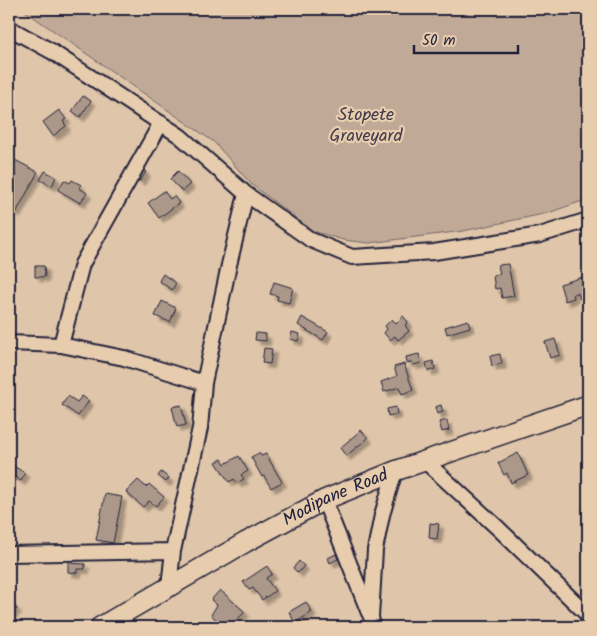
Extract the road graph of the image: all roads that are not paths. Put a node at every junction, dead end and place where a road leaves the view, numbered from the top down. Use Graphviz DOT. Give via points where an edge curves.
graph roads {
  1 [pos="9,28"];
  2 [pos="161,123"];
  3 [pos="246,194"];
  4 [pos="588,220"];
  5 [pos="9,343"];
  6 [pos="61,345"];
  7 [pos="204,383"];
  8 [pos="588,405"];
  9 [pos="425,462"];
  10 [pos="395,472"];
  11 [pos="324,500"];
  12 [pos="173,551"];
  13 [pos="9,554"];
  14 [pos="169,586"];
  15 [pos="588,615"];
  16 [pos="372,622"];
  17 [pos="100,627"];
  1 -- 2 [label="street" via="51,51"];
  2 -- 3 [label="street"];
  2 -- 6 [label="street" via="82,264"];
  3 -- 4 [label="street" via="311,240 352,257 454,249 540,235"];
  3 -- 7 [label="street"];
  5 -- 6 [label="street"];
  6 -- 7 [label="street" via="124,358"];
  7 -- 12 [label="street" via="200,428"];
  8 -- 9 [label="main road, Modipane Road"];
  9 -- 10 [label="main road, Modipane Road"];
  9 -- 15 [label="street"];
  10 -- 11 [label="main road, Modipane Road"];
  10 -- 16 [label="street" via="375,550"];
  11 -- 14 [label="main road, Modipane Road"];
  11 -- 16 [label="street"];
  12 -- 13 [label="street"];
  12 -- 14 [label="street"];
  14 -- 17 [label="main road, Modipane Road"];
}
